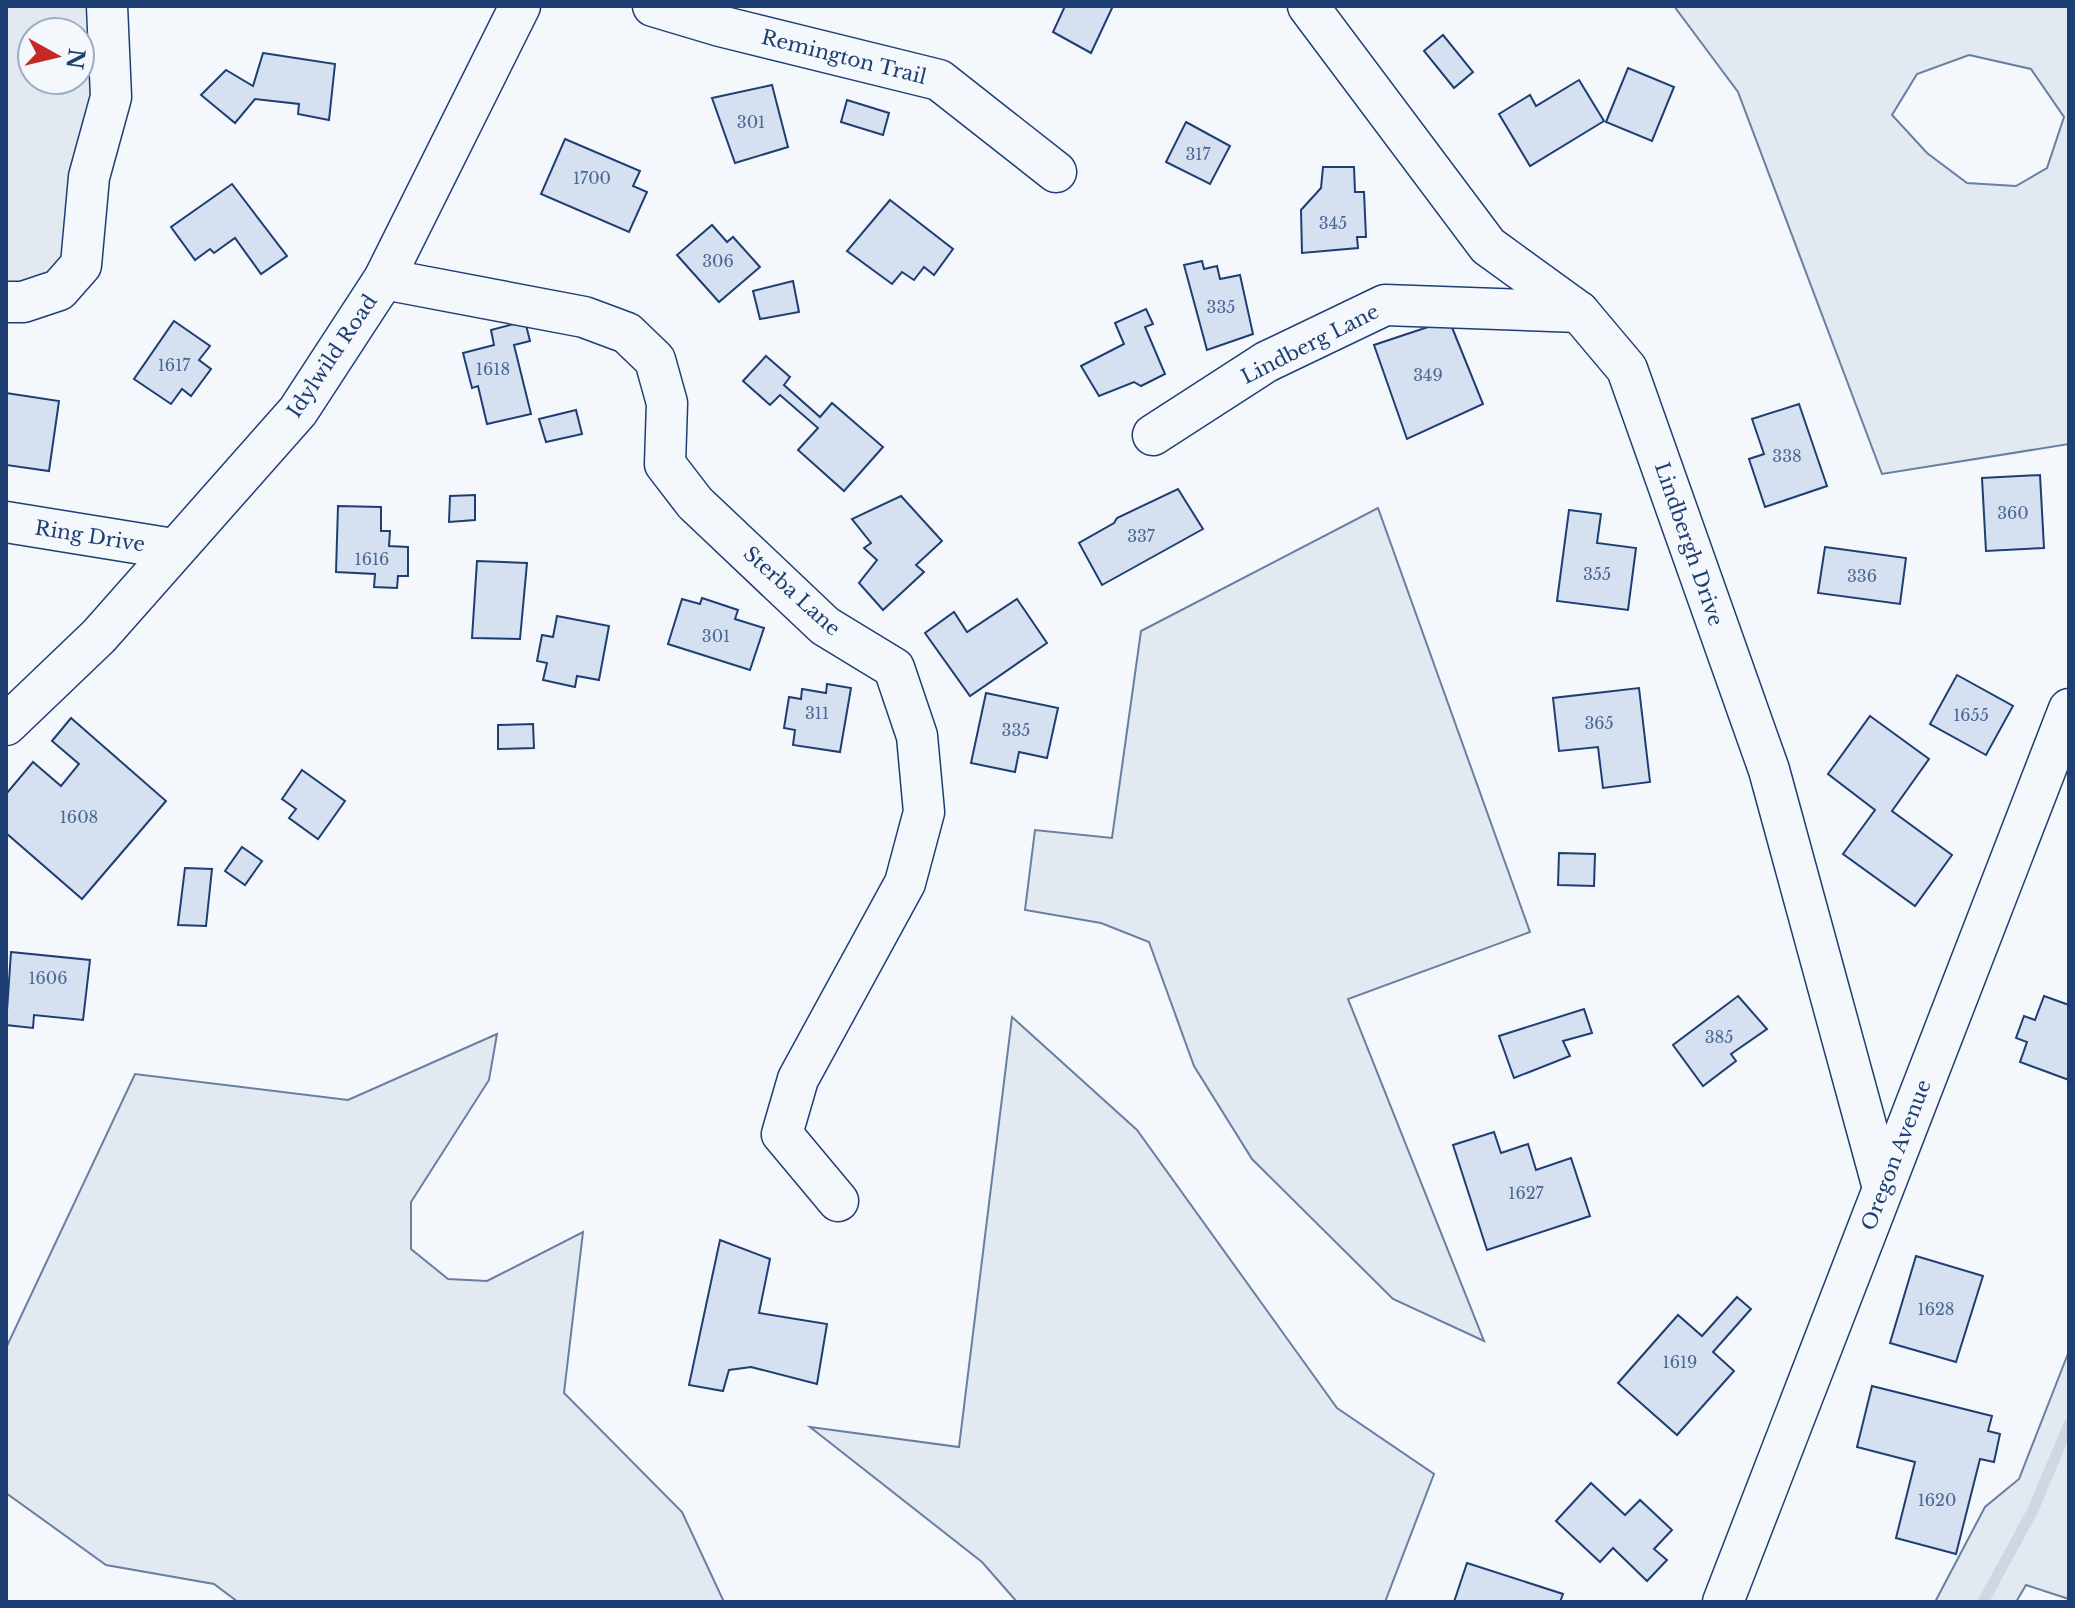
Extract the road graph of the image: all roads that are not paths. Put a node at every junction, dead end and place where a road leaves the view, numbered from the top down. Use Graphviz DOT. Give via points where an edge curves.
graph roads {
  1 [pos="107,6"];
  2 [pos="520,6"];
  3 [pos="653,6"];
  4 [pos="1308,6"];
  5 [pos="1056,172"];
  6 [pos="384,279"];
  7 [pos="6,302"];
  8 [pos="1579,312"];
  9 [pos="1153,435"];
  10 [pos="6,522"];
  11 [pos="173,549"];
  12 [pos="2069,709"];
  13 [pos="6,725"];
  14 [pos="1883,1188"];
  15 [pos="838,1201"];
  16 [pos="1723,1602"];
  1 -- 7 [label="street" via="111,97 89,177 81,265 59,290"];
  2 -- 6 [label="street, Idylwild Road"];
  3 -- 5 [label="street, Remington Trail" via="939,80"];
  4 -- 8 [label="street, Lindbergh Drive" via="1488,246"];
  6 -- 11 [label="street, Idylwild Road" via="298,411"];
  6 -- 15 [label="street, Sterba Lane" via="584,317 627,333 655,360 667,403 665,464 695,503 825,626 894,668 917,736 924,812 905,883 798,1079 782,1134"];
  8 -- 9 [label="street, Lindberg Lane" via="1385,305 1266,362"];
  8 -- 14 [label="street, Lindbergh Drive" via="1627,369 1769,770"];
  10 -- 11 [label="street, Ring Drive"];
  11 -- 13 [label="street, Idylwild Road" via="99,636"];
  12 -- 14 [label="street, Oregon Avenue"];
  14 -- 16 [label="street, Oregon Avenue"];
}
